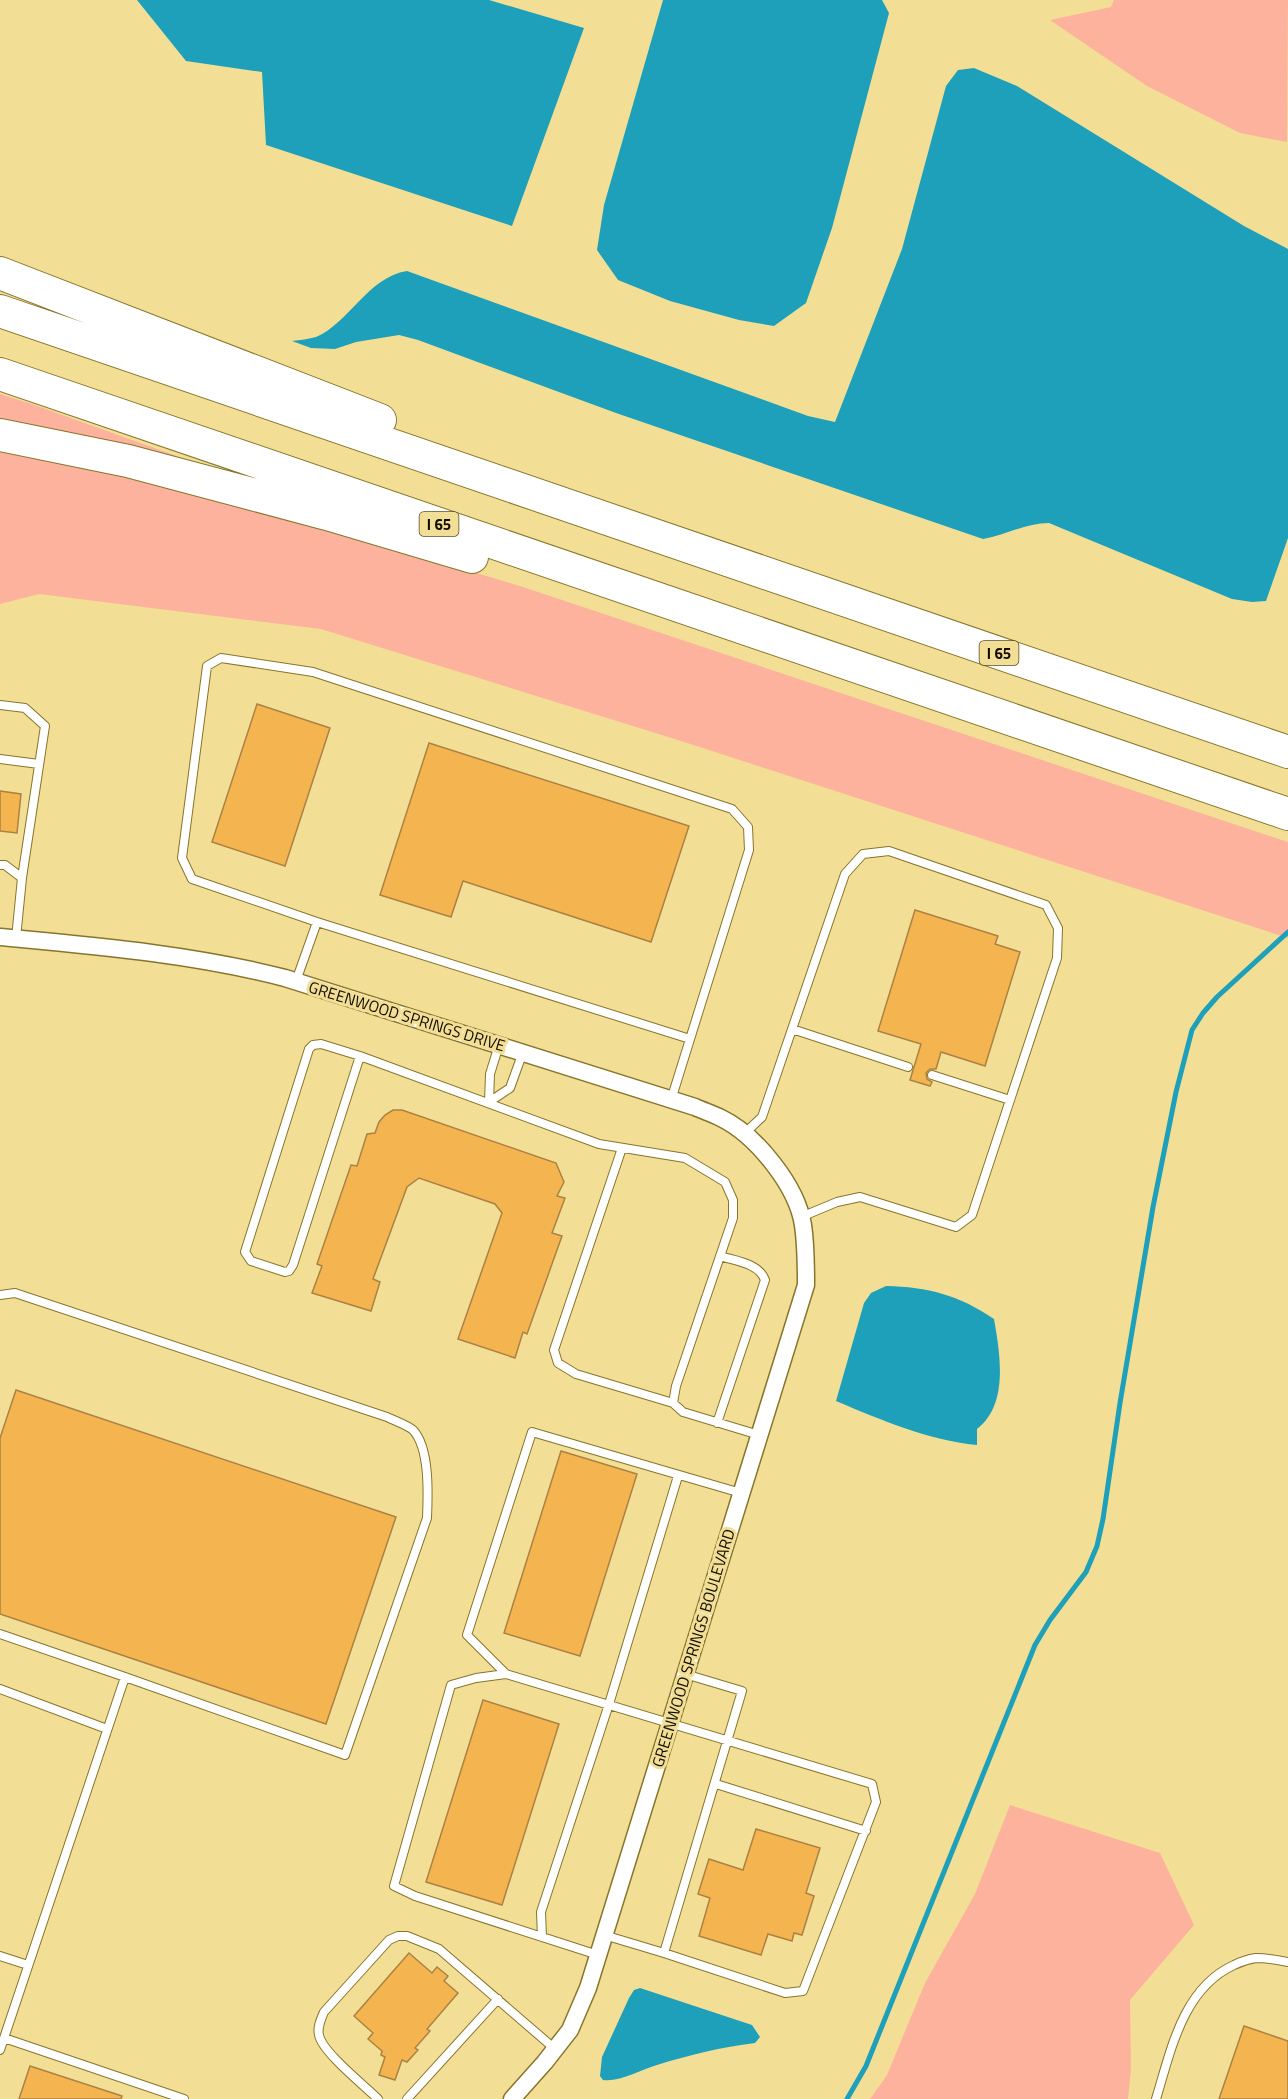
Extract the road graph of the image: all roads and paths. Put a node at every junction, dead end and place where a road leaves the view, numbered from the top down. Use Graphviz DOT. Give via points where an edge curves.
graph roads {
  1 [pos="0,273"];
  2 [pos="0,311"];
  3 [pos="0,374"];
  4 [pos="0,435"];
  5 [pos="774,577"];
  6 [pos="879,675"];
  7 [pos="0,705"];
  8 [pos="1288,752"];
  9 [pos="0,759"];
  10 [pos="39,764"];
  11 [pos="1288,814"];
  12 [pos="0,865"];
  13 [pos="22,879"];
  14 [pos="317,922"];
  15 [pos="8,937"];
  16 [pos="296,981"];
  17 [pos="792,1029"];
  18 [pos="690,1038"];
  19 [pos="499,1045"];
  20 [pos="523,1052"];
  21 [pos="360,1056"];
  22 [pos="908,1067"];
  23 [pos="932,1075"];
  24 [pos="671,1100"];
  25 [pos="1010,1100"];
  26 [pos="489,1102"];
  27 [pos="744,1134"];
  28 [pos="622,1148"];
  29 [pos="784,1177"];
  30 [pos="801,1217"];
  31 [pos="720,1256"];
  32 [pos="0,1295"];
  33 [pos="673,1404"];
  34 [pos="717,1423"];
  35 [pos="759,1435"];
  36 [pos="678,1476"];
  37 [pos="741,1493"];
  38 [pos="0,1634"];
  39 [pos="506,1674"];
  40 [pos="685,1674"];
  41 [pos="125,1677"];
  42 [pos="0,1689"];
  43 [pos="609,1704"];
  44 [pos="670,1723"];
  45 [pos="107,1729"];
  46 [pos="728,1739"];
  47 [pos="716,1784"];
  48 [pos="866,1832"];
  49 [pos="604,1935"];
  50 [pos="543,1937"];
  51 [pos="664,1953"];
  52 [pos="598,1954"];
  53 [pos="0,1956"];
  54 [pos="1288,1962"];
  55 [pos="28,1965"];
  56 [pos="498,2000"];
  57 [pos="4,2038"];
  58 [pos="0,2049"];
  59 [pos="555,2049"];
  60 [pos="184,2099"];
  61 [pos="378,2099"];
  62 [pos="407,2099"];
  63 [pos="512,2099"];
  64 [pos="1156,2099"];
  1 -- 5 [label="highway"];
  2 -- 5 [label="highway, I 65"];
  3 -- 6 [label="highway, I 65"];
  4 -- 6 [label="highway" via="128,461 327,514"];
  5 -- 8 [label="highway, I 65"];
  6 -- 11 [label="highway, I 65"];
  7 -- 10 [label="lane" via="25,708 45,726"];
  9 -- 10 [label="lane"];
  10 -- 13 [label="lane"];
  12 -- 13 [label="lane"];
  13 -- 15 [label="lane"];
  14 -- 16 [label="lane"];
  14 -- 18 [label="lane"];
  14 -- 18 [label="lane" via="192,879 182,858 207,666 221,658 313,672 732,809 748,827 750,850"];
  15 -- 16 [label="street, GREENWOOD SPRINGS DRIVE" via="195,958"];
  16 -- 19 [label="street, GREENWOOD SPRINGS DRIVE"];
  17 -- 22 [label="lane"];
  17 -- 25 [label="lane" via="845,874 863,854 889,851 1046,905 1058,928 1057,958"];
  17 -- 27 [label="lane" via="762,1117"];
  18 -- 24 [label="lane"];
  19 -- 20 [label="street, GREENWOOD SPRINGS DRIVE"];
  19 -- 26 [label="lane" via="490,1074"];
  20 -- 24 [label="street, GREENWOOD SPRINGS DRIVE"];
  20 -- 26 [label="lane" via="510,1088"];
  21 -- 21 [label="lane" via="321,1044 309,1049 245,1252 251,1261 285,1272 293,1265"];
  21 -- 26 [label="lane"];
  23 -- 25 [label="lane"];
  24 -- 27 [label="street, GREENWOOD SPRINGS DRIVE" via="723,1118"];
  25 -- 30 [label="lane" via="972,1215 956,1227 860,1197"];
  26 -- 28 [label="lane" via="599,1144"];
  27 -- 29 [label="street, GREENWOOD SPRINGS DRIVE"];
  28 -- 31 [label="lane" via="685,1158 725,1182 733,1200 733,1218"];
  28 -- 33 [label="lane" via="554,1350 558,1363 576,1374"];
  29 -- 30 [label="street, GREENWOOD SPRINGS BOULEVARD"];
  30 -- 35 [label="street, GREENWOOD SPRINGS BOULEVARD" via="806,1286"];
  31 -- 33 [label="lane"];
  31 -- 34 [label="lane" via="754,1267 765,1280"];
  32 -- 41 [label="lane" via="15,1293 387,1418 412,1430 420,1443 429,1481 428,1518 345,1755"];
  33 -- 34 [label="lane" via="682,1412"];
  34 -- 35 [label="lane"];
  35 -- 37 [label="street, GREENWOOD SPRINGS BOULEVARD"];
  36 -- 37 [label="lane"];
  36 -- 39 [label="lane" via="532,1432 466,1635"];
  36 -- 43 [label="lane"];
  37 -- 40 [label="street, GREENWOOD SPRINGS BOULEVARD"];
  38 -- 41 [label="lane"];
  39 -- 43 [label="lane"];
  39 -- 50 [label="lane" via="451,1684 394,1886"];
  40 -- 44 [label="street, GREENWOOD SPRINGS BOULEVARD"];
  40 -- 46 [label="lane" via="742,1691"];
  41 -- 45 [label="lane"];
  42 -- 45 [label="lane"];
  43 -- 44 [label="lane"];
  43 -- 50 [label="lane" via="541,1912"];
  44 -- 46 [label="lane"];
  44 -- 49 [label="street, GREENWOOD SPRINGS BOULEVARD"];
  45 -- 55 [label="lane"];
  46 -- 47 [label="lane"];
  46 -- 48 [label="lane" via="872,1784 876,1802"];
  47 -- 48 [label="lane"];
  47 -- 51 [label="lane"];
  48 -- 51 [label="lane" via="803,1990 785,1993"];
  49 -- 51 [label="lane"];
  49 -- 52 [label="street, GREENWOOD SPRINGS BOULEVARD"];
  50 -- 52 [label="lane"];
  52 -- 59 [label="street, GREENWOOD SPRINGS BOULEVARD" via="570,2030"];
  53 -- 55 [label="lane"];
  54 -- 64 [label="lane" via="1255,1958 1240,1962 1204,1985 1186,2010"];
  55 -- 57 [label="lane"];
  56 -- 59 [label="lane"];
  56 -- 61 [label="lane" via="439,1949 407,1936 389,1940 324,2012 319,2024 325,2049"];
  56 -- 62 [label="lane"];
  57 -- 58 [label="lane"];
  57 -- 60 [label="lane"];
  59 -- 63 [label="street, GREENWOOD SPRINGS BOULEVARD"];
}
